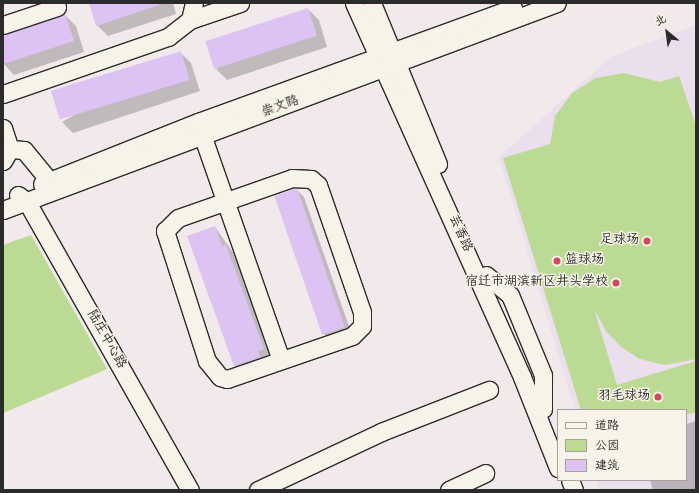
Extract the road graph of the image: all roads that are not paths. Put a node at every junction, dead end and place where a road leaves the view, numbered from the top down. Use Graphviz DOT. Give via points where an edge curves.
graph roads {
  1 [pos="194,3"];
  2 [pos="240,3"];
  3 [pos="354,3"];
  4 [pos="372,3"];
  5 [pos="527,3"];
  6 [pos="557,3"];
  7 [pos="57,6"];
  8 [pos="190,20"];
  9 [pos="3,24"];
  10 [pos="387,61"];
  11 [pos="3,94"];
  12 [pos="3,128"];
  13 [pos="200,129"];
  14 [pos="6,155"];
  15 [pos="54,185"];
  16 [pos="15,198"];
  17 [pos="226,201"];
  18 [pos="3,210"];
  19 [pos="281,360"];
  20 [pos="489,390"];
  21 [pos="557,445"];
  22 [pos="557,466"];
  23 [pos="485,473"];
  24 [pos="190,490"];
  25 [pos="258,490"];
  26 [pos="449,490"];
  1 -- 8 [label="street"];
  2 -- 8 [label="street"];
  3 -- 10 [label="street, 芸香路"];
  4 -- 10 [label="street, 芸香路"];
  5 -- 10 [label="street, 崇文路"];
  6 -- 10 [label="street, 崇文路"];
  7 -- 9 [label="street"];
  8 -- 11 [label="street" via="168,37"];
  10 -- 13 [label="street, 崇文路"];
  10 -- 21 [label="street, 芸香路" via="486,275"];
  10 -- 22 [label="street, 芸香路"];
  12 -- 14 [label="street"];
  13 -- 15 [label="street, 崇文路"];
  13 -- 17 [label="street"];
  14 -- 15 [label="street" via="24,150"];
  15 -- 16 [label="street, 崇文路"];
  16 -- 18 [label="street, 崇文路"];
  16 -- 24 [label="street, 陆庄中心路"];
  17 -- 19 [label="street"];
  17 -- 19 [label="street" via="178,218 165,231 207,361 213,371 226,379"];
  17 -- 19 [label="street" via="301,177 311,179 322,196 362,312 362,326 352,336"];
  20 -- 25 [label="street" via="381,432"];
  23 -- 26 [label="street"];
}
